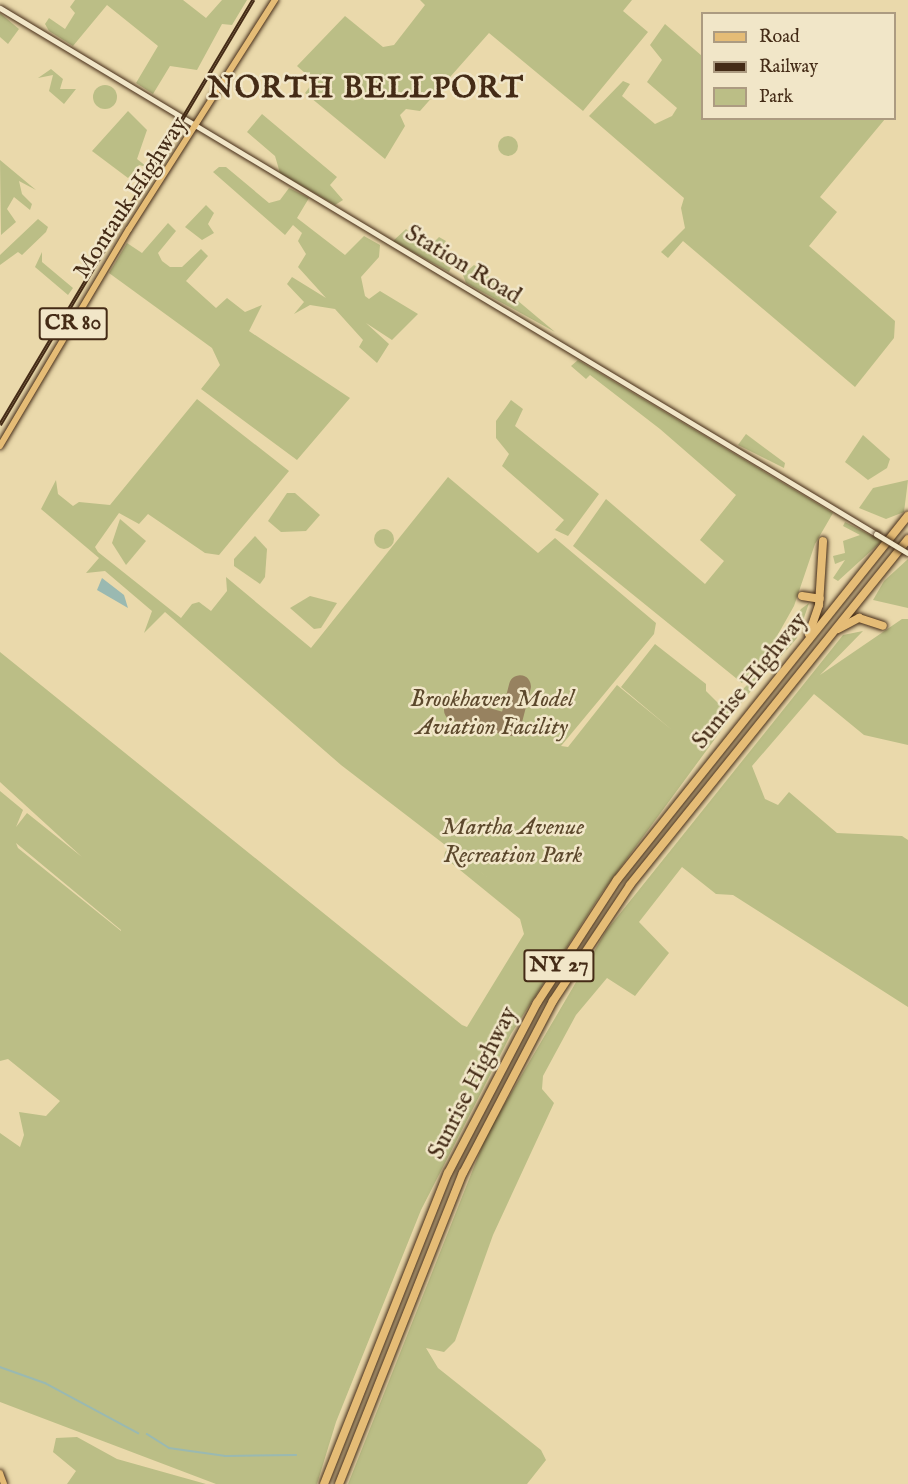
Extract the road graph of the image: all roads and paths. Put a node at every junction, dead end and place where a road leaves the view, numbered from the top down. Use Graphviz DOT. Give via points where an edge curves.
graph roads {
  1 [pos="275,0"];
  2 [pos="0,8"];
  3 [pos="197,127"];
  4 [pos="0,446"];
  5 [pos="908,516"];
  6 [pos="908,538"];
  7 [pos="823,541"];
  8 [pos="908,553"];
  9 [pos="802,596"];
  10 [pos="820,599"];
  11 [pos="883,626"];
  12 [pos="804,666"];
  13 [pos="784,669"];
  14 [pos="0,1473"];
  15 [pos="3,1484"];
  16 [pos="324,1484"];
  17 [pos="339,1484"];
  1 -- 3 [label="main road, Montauk Highway / CR 80"];
  2 -- 3 [label="main road, Station Road"];
  3 -- 4 [label="main road, Montauk Highway / CR 80" via="129,230"];
  3 -- 8 [label="main road, Station Road, bridge"];
  5 -- 13 [label="highway, Sunrise Highway / NY 27"];
  6 -- 12 [label="highway, Sunrise Highway / NY 27"];
  7 -- 10 [label="highway"];
  9 -- 10 [label="highway"];
  10 -- 13 [label="highway" via="813,627"];
  11 -- 12 [label="highway" via="867,618 847,623"];
  12 -- 17 [label="highway, Sunrise Highway / NY 27" via="630,885 553,1001 463,1173"];
  13 -- 16 [label="highway, Sunrise Highway / NY 27" via="617,880 537,1003 448,1173"];
  14 -- 15 [label="main road"];
}
